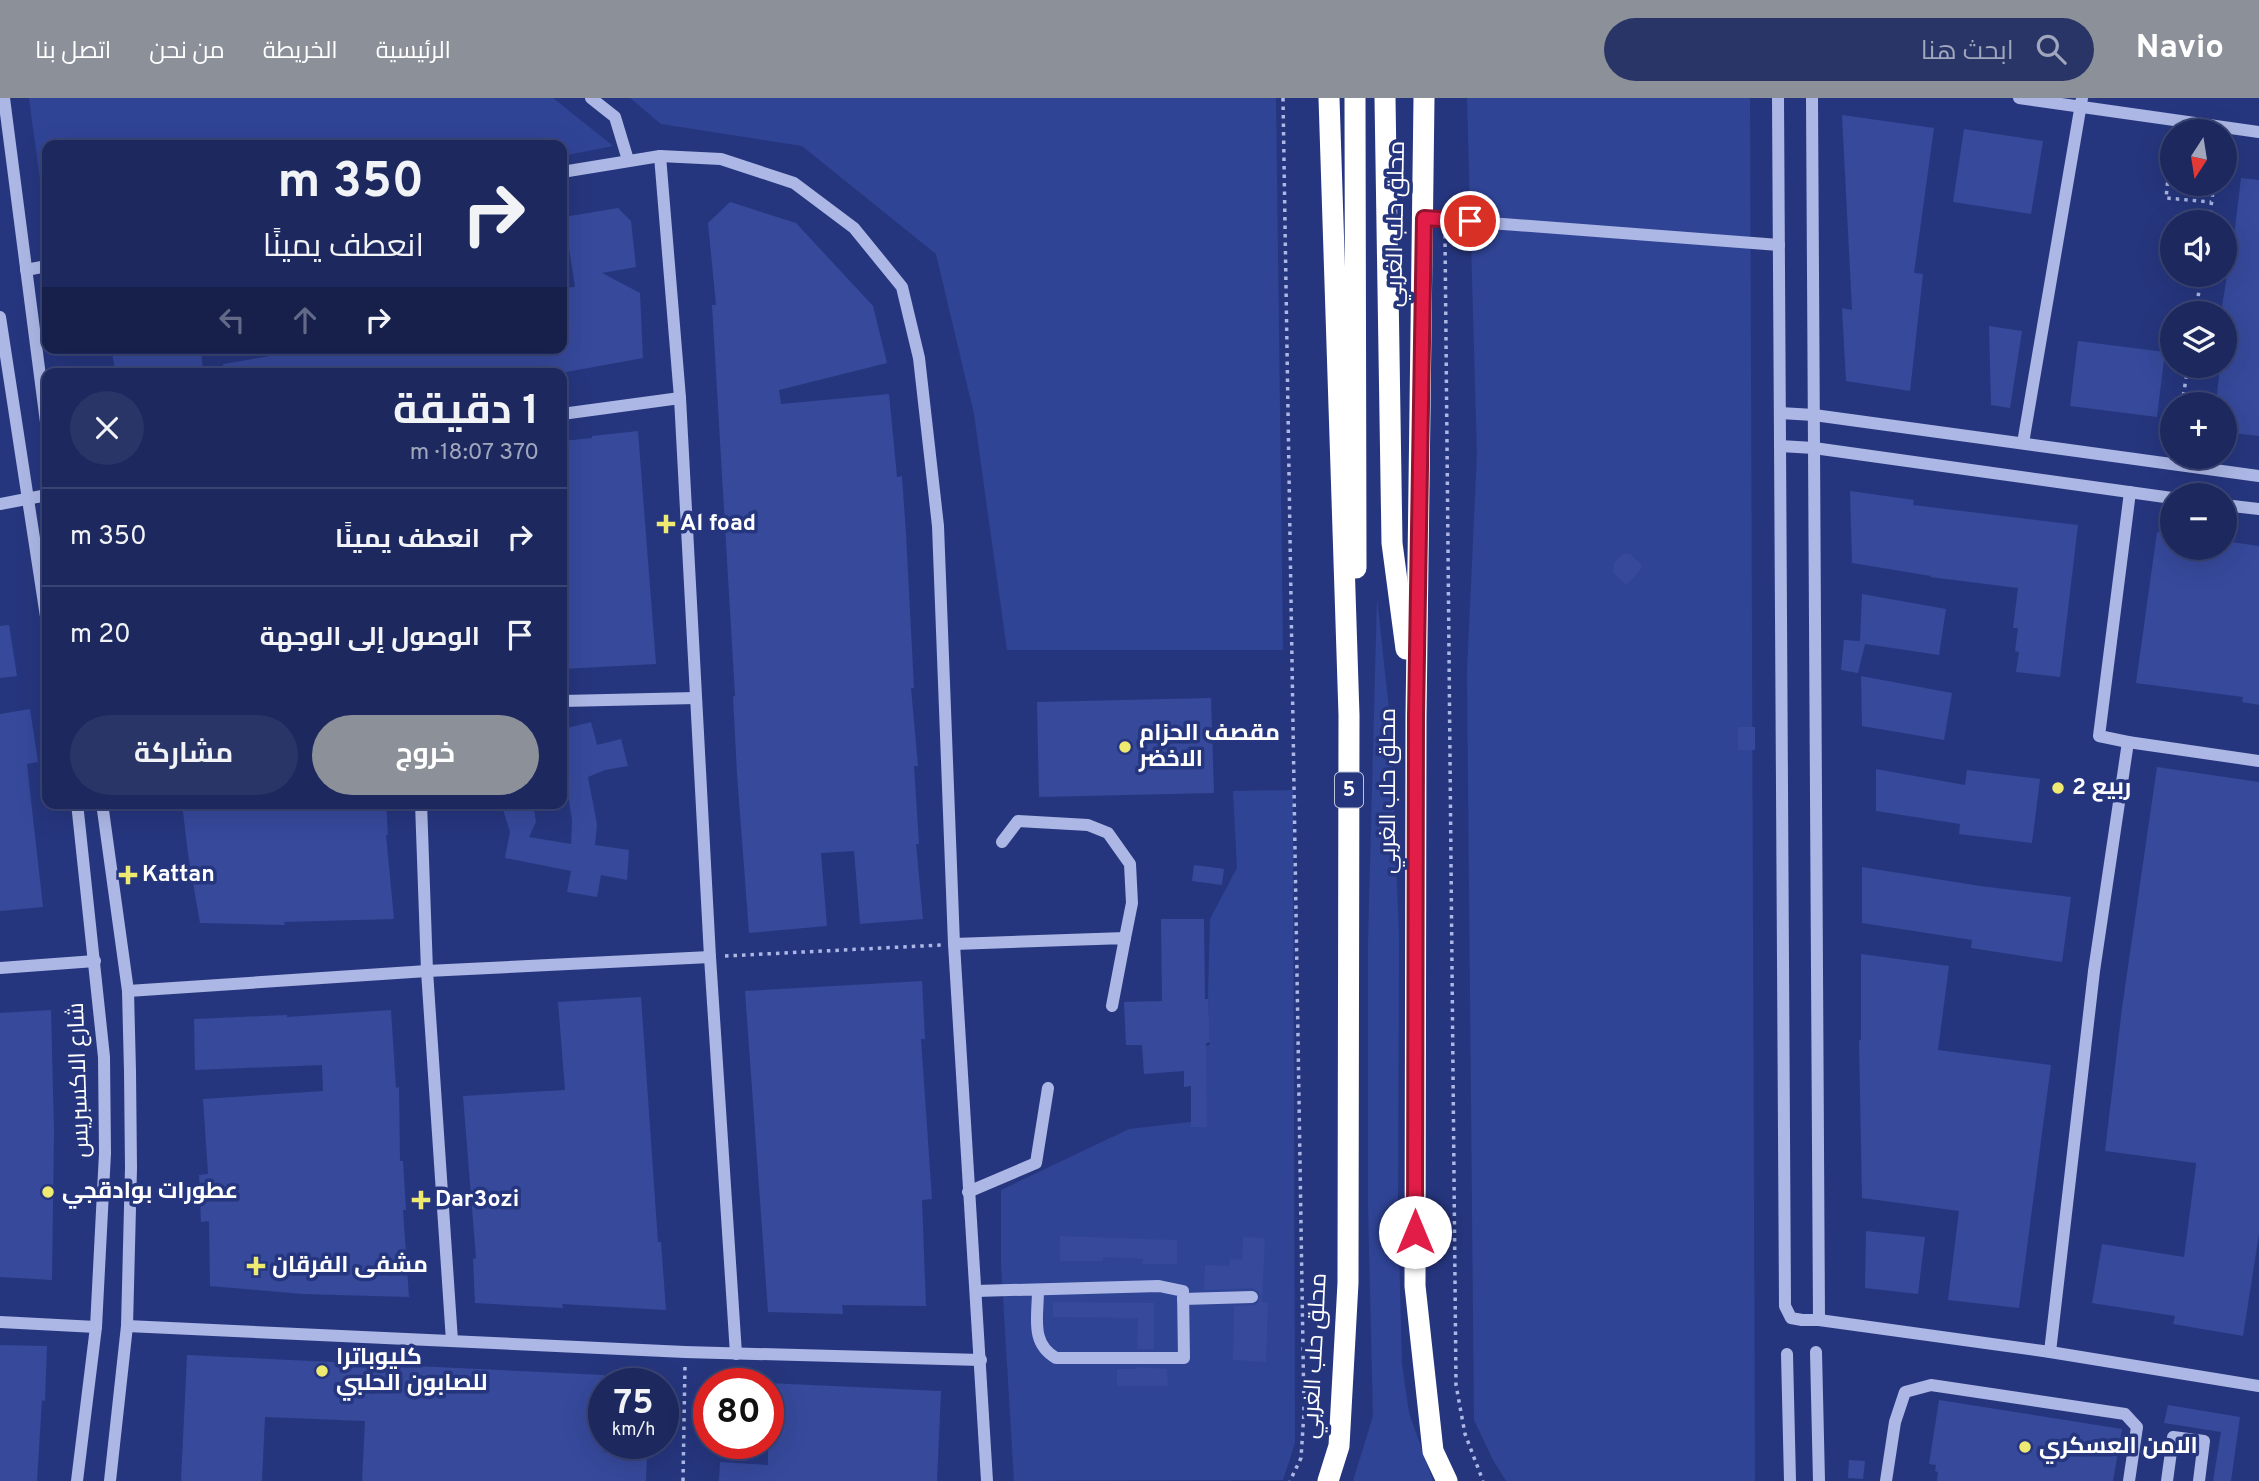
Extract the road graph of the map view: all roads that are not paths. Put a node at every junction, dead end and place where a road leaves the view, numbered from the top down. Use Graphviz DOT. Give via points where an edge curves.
graph roads {
  1 [pos="4,98"];
  2 [pos="592,98"];
  3 [pos="1329,98"];
  4 [pos="1356,98"];
  5 [pos="1385,98"];
  6 [pos="1424,98"];
  7 [pos="1778,98"];
  8 [pos="1812,98"];
  9 [pos="2019,98"];
  10 [pos="2081,102"];
  11 [pos="2259,132"];
  12 [pos="660,156"];
  13 [pos="628,160"];
  14 [pos="567,171"];
  15 [pos="1434,218"];
  16 [pos="1779,245"];
  17 [pos="42,267"];
  18 [pos="26,270"];
  19 [pos="0,317"];
  20 [pos="42,392"];
  21 [pos="680,398"];
  22 [pos="567,413"];
  23 [pos="1780,413"];
  24 [pos="1814,415"];
  25 [pos="2023,443"];
  26 [pos="1780,446"];
  27 [pos="1814,448"];
  28 [pos="2259,475"];
  29 [pos="2130,492"];
  30 [pos="42,496"];
  31 [pos="2160,496"];
  32 [pos="27,499"];
  33 [pos="0,504"];
  34 [pos="2237,506"];
  35 [pos="2259,509"];
  36 [pos="42,592"];
  37 [pos="696,698"];
  38 [pos="567,701"];
  39 [pos="1349,715"];
  40 [pos="1416,717"];
  41 [pos="2128,742"];
  42 [pos="2259,761"];
  43 [pos="78,809"];
  44 [pos="103,809"];
  45 [pos="421,809"];
  46 [pos="1002,842"];
  47 [pos="1125,938"];
  48 [pos="954,944"];
  49 [pos="710,957"];
  50 [pos="95,961"];
  51 [pos="0,968"];
  52 [pos="427,971"];
  53 [pos="128,991"];
  54 [pos="1112,1006"];
  55 [pos="1048,1088"];
  56 [pos="968,1192"];
  57 [pos="1038,1290"];
  58 [pos="976,1291"];
  59 [pos="1252,1297"];
  60 [pos="1183,1299"];
  61 [pos="1819,1320"];
  62 [pos="0,1322"];
  63 [pos="127,1326"];
  64 [pos="96,1327"];
  65 [pos="452,1341"];
  66 [pos="1816,1352"];
  67 [pos="2050,1352"];
  68 [pos="736,1354"];
  69 [pos="1787,1354"];
  70 [pos="981,1360"];
  71 [pos="2259,1386"];
  72 [pos="78,1481"];
  73 [pos="110,1481"];
  74 [pos="987,1481"];
  75 [pos="1328,1481"];
  76 [pos="1447,1481"];
  77 [pos="1790,1481"];
  78 [pos="1819,1481"];
  79 [pos="1886,1481"];
  80 [pos="2129,1481"];
  81 [pos="2167,1481"];
  82 [pos="2200,1481"];
  1 -- 18 [label="street"];
  2 -- 13 [label="street" via="615,117"];
  3 -- 39 [label="highway, محلق حلب الغربي / 5"];
  4 -- 39 [label="highway" via="1358,538"];
  5 -- 40 [label="highway" via="1392,543"];
  6 -- 15 [label="highway, محلق حلب الغربي"];
  7 -- 16 [label="street"];
  8 -- 24 [label="street"];
  9 -- 10 [label="street"];
  10 -- 11 [label="street"];
  10 -- 25 [label="street"];
  12 -- 13 [label="street"];
  12 -- 21 [label="street"];
  12 -- 48 [label="street" via="721,159 794,183 854,228 902,287 919,358 938,526"];
  13 -- 14 [label="street"];
  15 -- 16 [label="street"];
  15 -- 40 [label="highway, محلق حلب الغربي"];
  16 -- 23 [label="street"];
  17 -- 18 [label="street"];
  18 -- 20 [label="street"];
  19 -- 32 [label="street"];
  21 -- 22 [label="street"];
  21 -- 37 [label="street"];
  23 -- 24 [label="street"];
  23 -- 26 [label="street"];
  24 -- 25 [label="street"];
  24 -- 27 [label="street"];
  25 -- 28 [label="street"];
  26 -- 27 [label="street"];
  26 -- 61 [label="street" via="1785,1306 1791,1318"];
  27 -- 29 [label="street"];
  27 -- 61 [label="street"];
  29 -- 31 [label="street"];
  29 -- 41 [label="street" via="2099,736"];
  30 -- 32 [label="street"];
  32 -- 33 [label="street"];
  32 -- 36 [label="street"];
  34 -- 35 [label="street"];
  37 -- 38 [label="street"];
  37 -- 49 [label="street"];
  39 -- 75 [label="highway, محلق حلب الغربي / 5" via="1348,1283 1339,1447"];
  40 -- 76 [label="highway, محلق حلب الغربي" via="1415,1286 1433,1451"];
  41 -- 42 [label="street"];
  41 -- 67 [label="street" via="2093,984"];
  43 -- 50 [label="street, شارع الاكسبريس"];
  44 -- 53 [label="street"];
  45 -- 52 [label="street"];
  46 -- 47 [label="street" via="1018,821 1088,825 1108,833 1130,864 1132,903"];
  47 -- 48 [label="street"];
  47 -- 54 [label="street"];
  48 -- 56 [label="street"];
  49 -- 52 [label="street"];
  49 -- 68 [label="street"];
  50 -- 51 [label="street"];
  50 -- 64 [label="street, شارع الاكسبريس" via="104,1057 105,1140"];
  52 -- 53 [label="street"];
  52 -- 65 [label="street"];
  53 -- 63 [label="street" via="131,1168"];
  55 -- 56 [label="street" via="1036,1163"];
  56 -- 58 [label="street"];
  57 -- 58 [label="street"];
  57 -- 60 [label="street" via="1159,1286 1183,1292"];
  57 -- 60 [label="street" via="1038,1339 1056,1358 1184,1358"];
  58 -- 70 [label="street"];
  59 -- 60 [label="street"];
  61 -- 67 [label="street"];
  62 -- 64 [label="street"];
  63 -- 65 [label="street"];
  63 -- 73 [label="street"];
  64 -- 72 [label="street, شارع الاكسبريس"];
  65 -- 68 [label="street"];
  66 -- 78 [label="street"];
  67 -- 71 [label="street"];
  68 -- 70 [label="street"];
  69 -- 77 [label="street"];
  70 -- 74 [label="street"];
  79 -- 80 [label="street" via="1895,1422 1905,1392 1931,1385 2125,1415 2137,1427"];
  81 -- 82 [label="street" via="2173,1437 2204,1441"];
}
